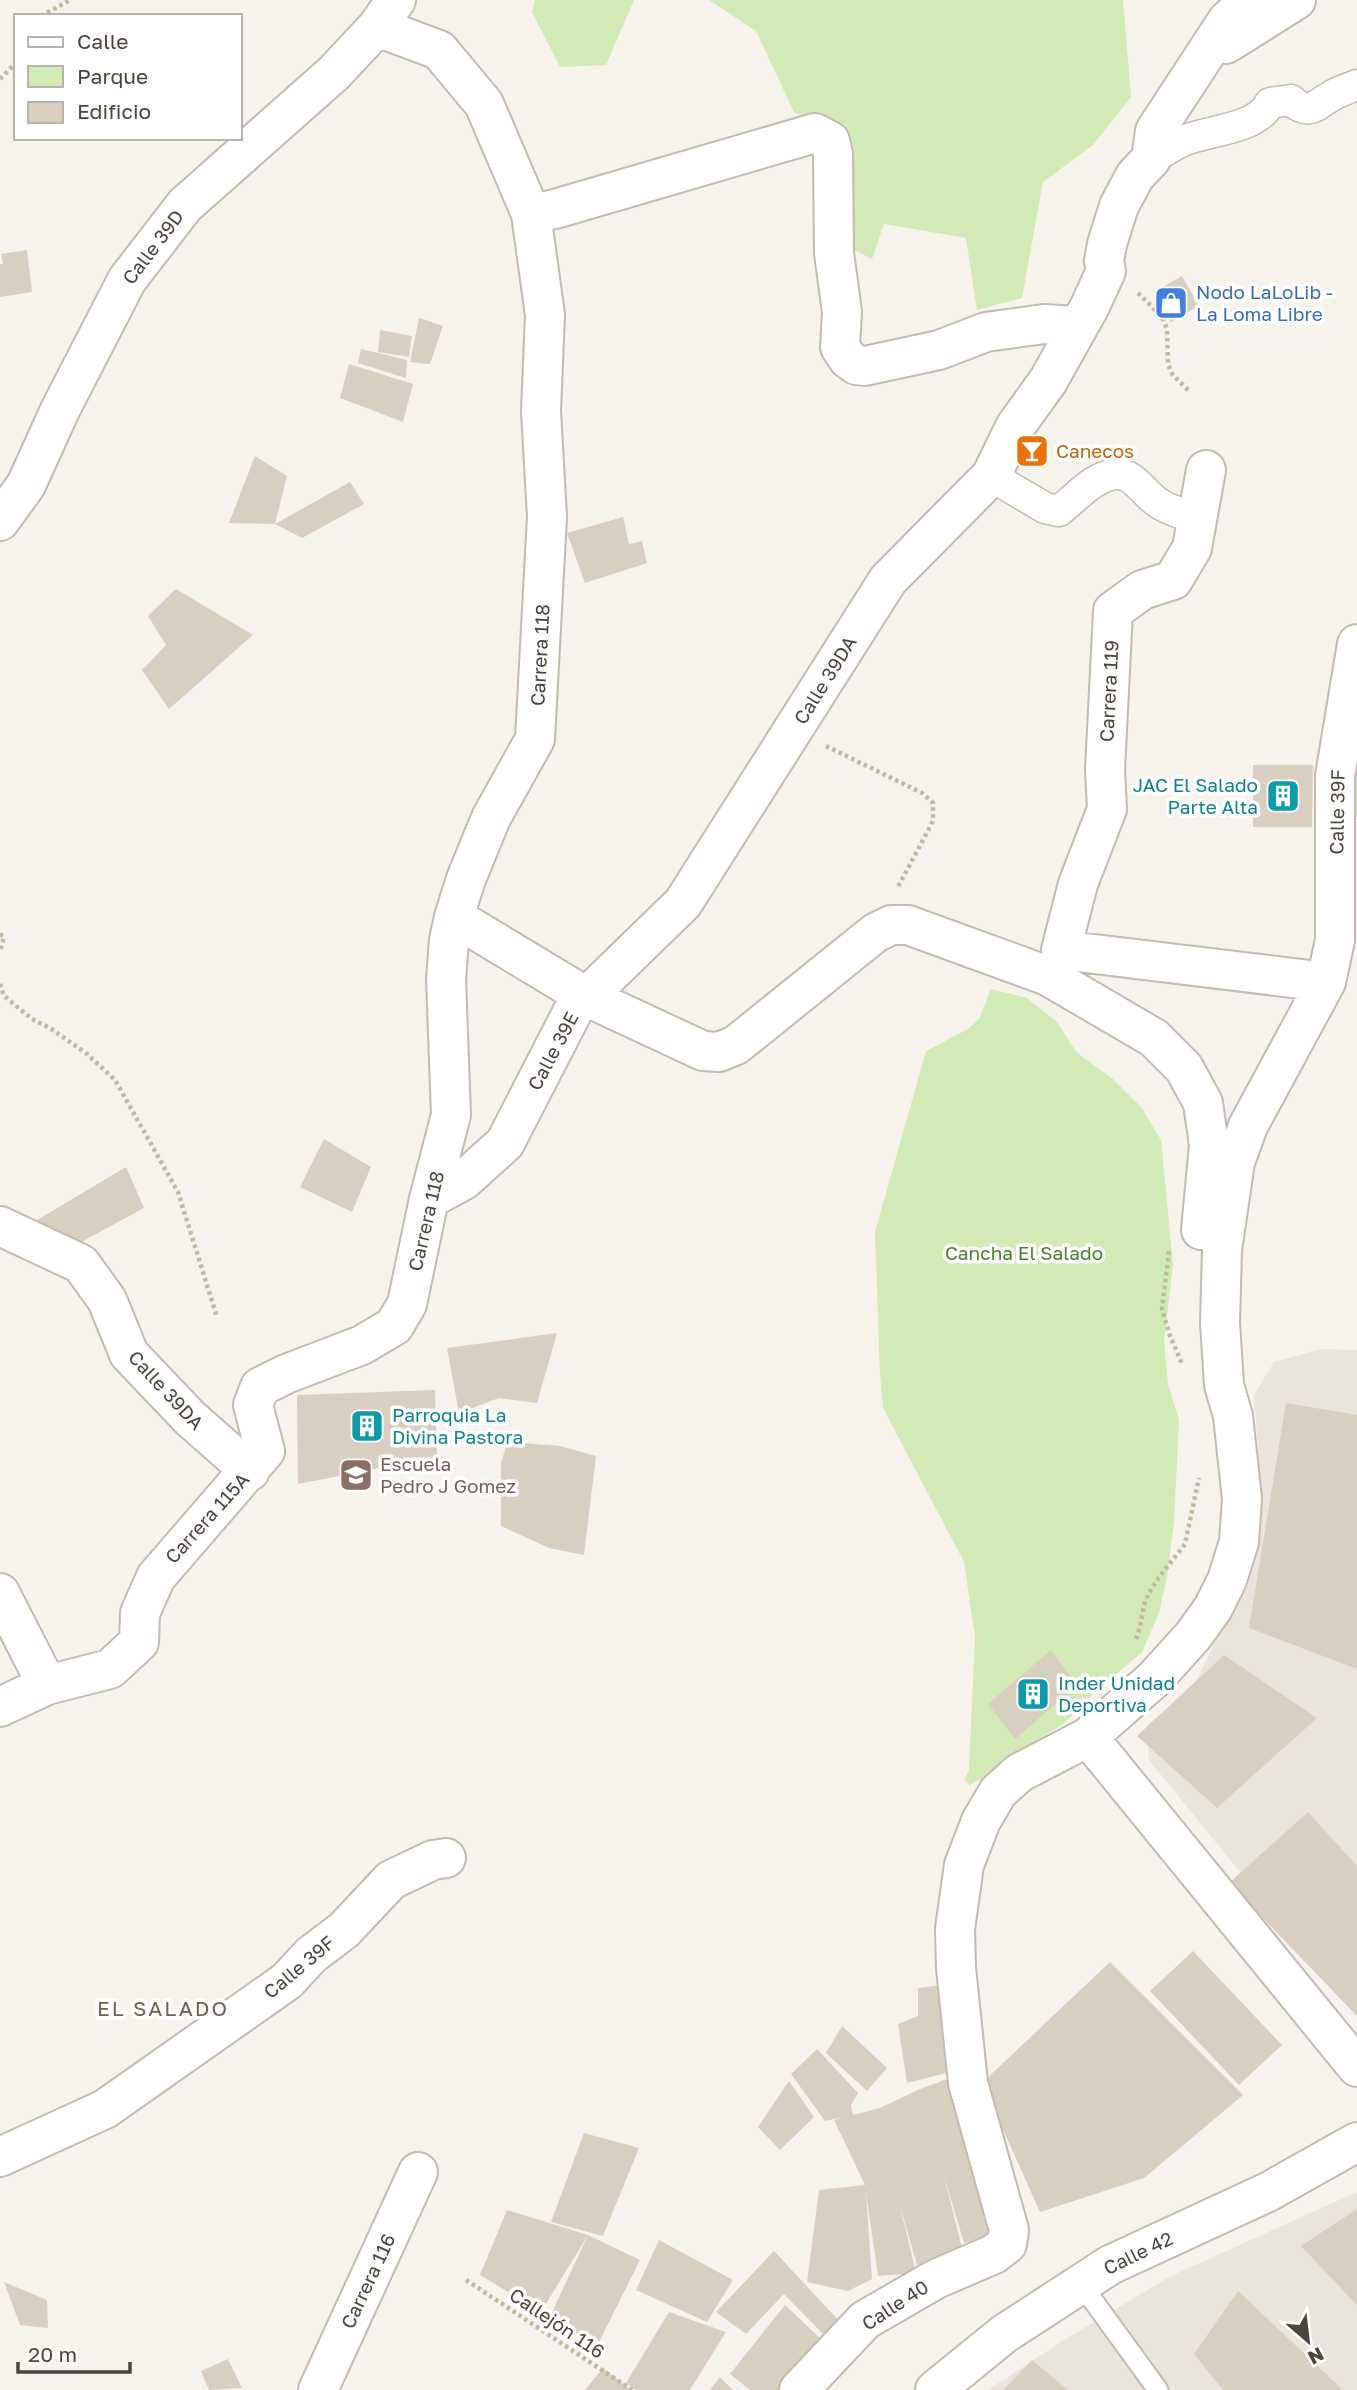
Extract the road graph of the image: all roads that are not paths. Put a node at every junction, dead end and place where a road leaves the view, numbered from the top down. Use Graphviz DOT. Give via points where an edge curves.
graph roads {
  1 [pos="1250,0"];
  2 [pos="1296,0"];
  3 [pos="386,13"];
  4 [pos="1204,58"];
  5 [pos="1357,85"];
  6 [pos="1151,159"];
  7 [pos="531,214"];
  8 [pos="1077,326"];
  9 [pos="1206,470"];
  10 [pos="991,476"];
  11 [pos="1198,516"];
  12 [pos="0,522"];
  13 [pos="1357,644"];
  14 [pos="683,903"];
  15 [pos="454,917"];
  16 [pos="1326,982"];
  17 [pos="585,996"];
  18 [pos="429,1199"];
  19 [pos="0,1226"];
  20 [pos="394,1326"];
  21 [pos="1224,1385"];
  22 [pos="250,1471"];
  23 [pos="0,1592"];
  24 [pos="47,1685"];
  25 [pos="0,1707"];
  26 [pos="1088,1737"];
  27 [pos="446,1858"];
  28 [pos="1357,2067"];
  29 [pos="1357,2142"];
  30 [pos="4,2150"];
  31 [pos="418,2172"];
  32 [pos="1081,2284"];
  33 [pos="318,2390"];
  34 [pos="799,2390"];
  35 [pos="935,2390"];
  36 [pos="1158,2390"];
  1 -- 4 [label="street" via="1227,21"];
  2 -- 4 [label="street"];
  3 -- 7 [label="street, Carrera 118" via="439,50 484,104"];
  3 -- 12 [label="street, Calle 39D" via="334,74 184,205 127,280 26,485"];
  4 -- 6 [label="street" via="1155,131"];
  5 -- 6 [label="street" via="1308,109 1290,100 1270,103 1259,117 1182,141"];
  6 -- 8 [label="street, Calle 39DA" via="1135,176 1119,206 1107,244 1106,271"];
  7 -- 8 [label="street" via="815,133 830,141 834,253 842,312 840,347 856,365 876,365 939,350 986,332 1044,324"];
  7 -- 15 [label="street, Carrera 118" via="545,315 541,411 547,517 535,739 491,818"];
  8 -- 10 [label="street, Calle 39DA" via="1048,381 1015,426"];
  9 -- 11 [label="street, Carrera 119"];
  10 -- 11 [label="street" via="1045,508 1059,511 1087,487 1109,475 1122,474 1176,513"];
  10 -- 14 [label="street, Calle 39DA" via="888,580"];
  11 -- 16 [label="street, Carrera 119" via="1192,548 1173,580 1142,590 1113,611 1107,809 1078,884 1061,950"];
  13 -- 16 [label="street, Calle 39F" via="1335,776 1335,940"];
  14 -- 17 [label="street, Calle 39E"];
  15 -- 17 [label="street"];
  15 -- 18 [label="street, Carrera 118" via="446,979 451,1115"];
  16 -- 21 [label="street, Calle 39F" via="1248,1126 1236,1162 1222,1251"];
  17 -- 18 [label="street, Calle 39E" via="505,1143 464,1180"];
  17 -- 21 [label="street" via="703,1051 719,1052 736,1045 875,933 891,925 908,925 1048,976 1154,1038 1184,1068 1203,1103 1209,1145 1194,1306 1196,1324"];
  18 -- 20 [label="street, Carrera 118" via="407,1304"];
  19 -- 22 [label="street, Calle 39DA" via="81,1264 107,1300 129,1354 190,1418"];
  20 -- 22 [label="street, Carrera 115A" via="362,1345 260,1387 253,1405 265,1451"];
  21 -- 26 [label="street" via="1233,1416 1242,1499 1239,1542 1227,1580 1193,1636 1154,1679"];
  22 -- 24 [label="street, Carrera 115A" via="156,1577 140,1613 139,1642 110,1669"];
  23 -- 24 [label="street"];
  24 -- 25 [label="street, Carrera 115A"];
  26 -- 28 [label="street"];
  26 -- 34 [label="street, Calle 40" via="1019,1773 998,1792 964,1865 955,1929 968,2083 1009,2230 1007,2244 865,2320"];
  27 -- 30 [label="street, Calle 39F" via="391,1880 287,1981 105,2109"];
  29 -- 32 [label="street, Calle 42" via="1268,2192 1111,2265"];
  31 -- 33 [label="street, Carrera 116"];
  32 -- 35 [label="street, Calle 42" via="1004,2334"];
  32 -- 36 [label="lane"];
}
